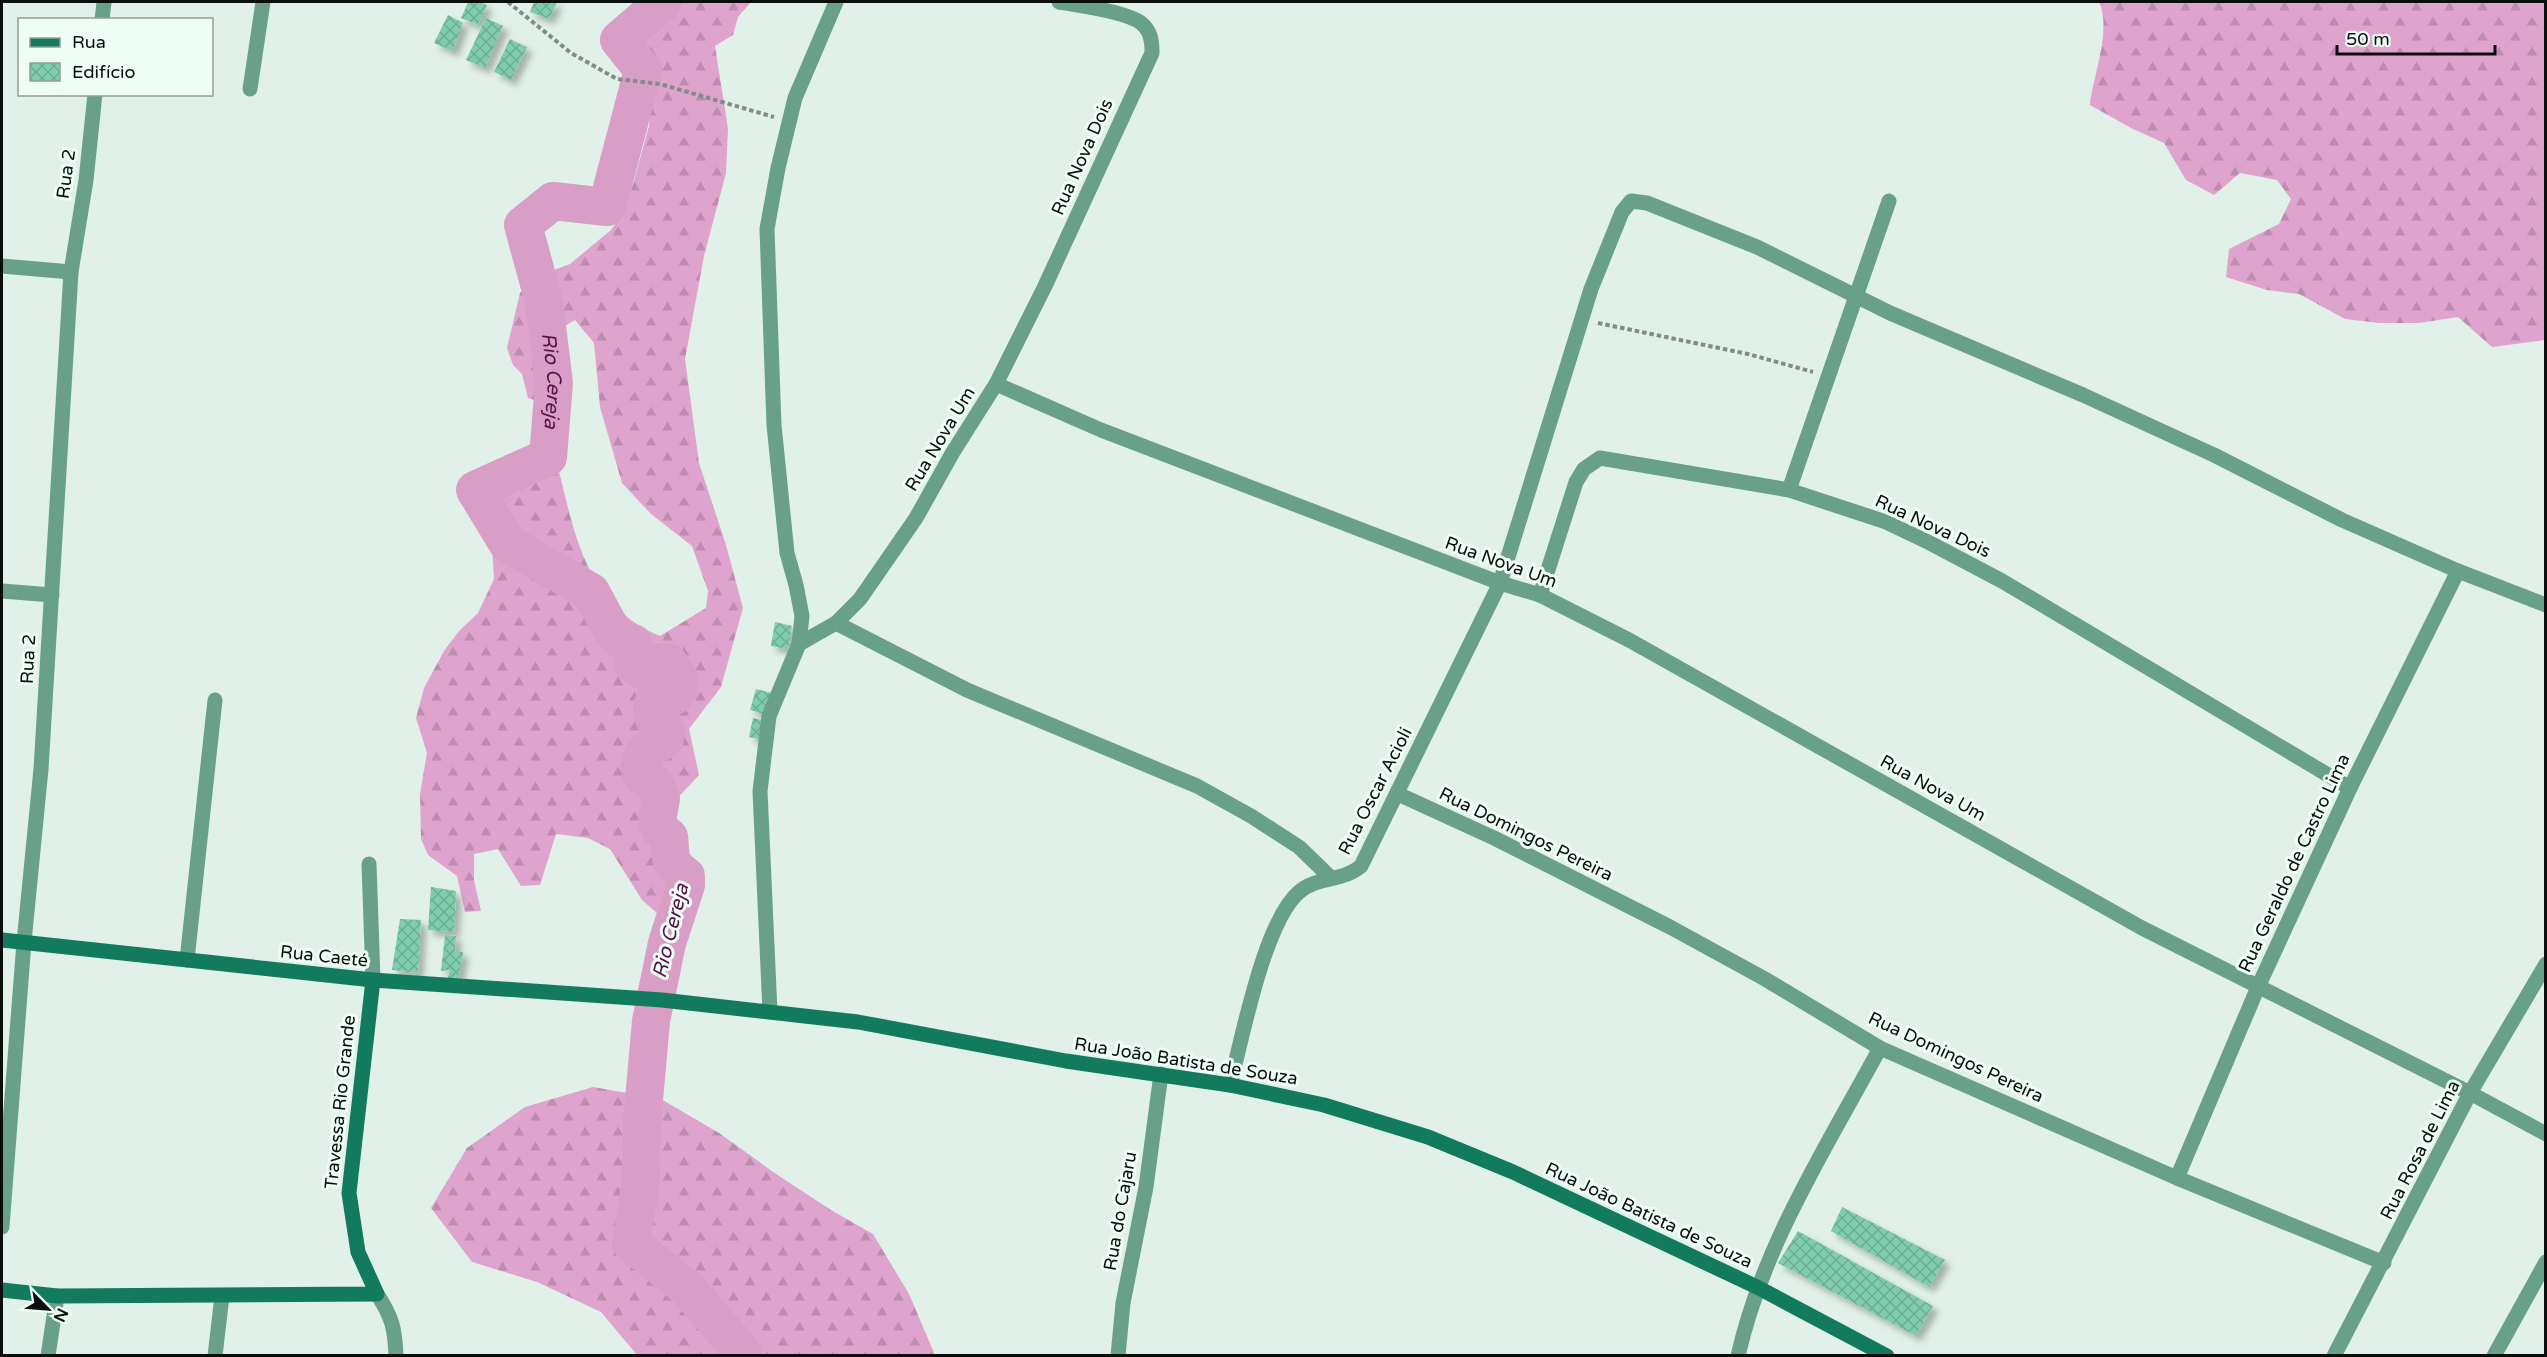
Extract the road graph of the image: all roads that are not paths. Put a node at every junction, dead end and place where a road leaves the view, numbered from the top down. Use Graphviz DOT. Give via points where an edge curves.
graph roads {
  1 [pos="104,2"];
  2 [pos="263,2"];
  3 [pos="836,2"];
  4 [pos="1059,2"];
  5 [pos="102,18"];
  6 [pos="250,89"];
  7 [pos="95,96"];
  8 [pos="1889,201"];
  9 [pos="2,266"];
  10 [pos="71,272"];
  11 [pos="1856,296"];
  12 [pos="996,384"];
  13 [pos="1789,490"];
  14 [pos="2458,571"];
  15 [pos="1500,583"];
  16 [pos="2,591"];
  17 [pos="52,595"];
  18 [pos="1540,595"];
  19 [pos="2546,605"];
  20 [pos="836,622"];
  21 [pos="800,644"];
  22 [pos="215,700"];
  23 [pos="2350,788"];
  24 [pos="1398,794"];
  25 [pos="369,864"];
  26 [pos="1331,878"];
  27 [pos="2,940"];
  28 [pos="24,942"];
  29 [pos="187,960"];
  30 [pos="2546,964"];
  31 [pos="373,980"];
  32 [pos="2258,987"];
  33 [pos="644,999"];
  34 [pos="770,1012"];
  35 [pos="1880,1047"];
  36 [pos="1161,1074"];
  37 [pos="1230,1085"];
  38 [pos="2470,1093"];
  39 [pos="2546,1134"];
  40 [pos="2177,1178"];
  41 [pos="2,1227"];
  42 [pos="2546,1262"];
  43 [pos="2384,1263"];
  44 [pos="1757,1287"];
  45 [pos="2,1290"];
  46 [pos="377,1294"];
  47 [pos="57,1296"];
  48 [pos="222,1296"];
  49 [pos="48,1356"];
  50 [pos="215,1356"];
  51 [pos="396,1356"];
  52 [pos="1118,1356"];
  53 [pos="1738,1356"];
  54 [pos="1887,1356"];
  55 [pos="2334,1356"];
  56 [pos="2494,1356"];
  1 -- 5 [label="street"];
  2 -- 6 [label="street"];
  3 -- 21 [label="street" via="795,98 767,229 774,425 787,554 802,616"];
  4 -- 12 [label="street, Rua Nova Dois" via="1140,22 1150,34 1152,53"];
  7 -- 10 [label="street, Rua 2"];
  8 -- 11 [label="street"];
  9 -- 10 [label="street"];
  10 -- 17 [label="street, Rua 2"];
  11 -- 13 [label="street"];
  11 -- 14 [label="street" via="2094,400 2342,520"];
  11 -- 15 [label="street, Rua Oscar Acioli" via="1757,247 1647,203 1631,201 1622,212 1591,289"];
  12 -- 15 [label="street, Rua Nova Um" via="1101,430"];
  12 -- 20 [label="street, Rua Nova Um" via="892,554 860,598"];
  13 -- 18 [label="street, Rua Nova Dois" via="1600,458 1584,469 1576,482"];
  13 -- 23 [label="street, Rua Nova Dois" via="1886,522 1982,570"];
  14 -- 19 [label="street"];
  14 -- 23 [label="street, Rua Geraldo de Castro Lima"];
  15 -- 18 [label="street, Rua Nova Um"];
  15 -- 24 [label="street, Rua Oscar Acioli"];
  16 -- 17 [label="street"];
  17 -- 28 [label="street, Rua 2" via="41,769"];
  18 -- 32 [label="street, Rua Nova Um" via="1640,646 2142,928"];
  20 -- 21 [label="street, Rua Nova Um"];
  20 -- 26 [label="street" via="967,690 1197,786 1299,847"];
  21 -- 34 [label="street" via="769,717 760,791"];
  22 -- 29 [label="street"];
  23 -- 32 [label="street, Rua Geraldo de Castro Lima"];
  24 -- 26 [label="street, Rua Oscar Acioli" via="1361,866 1353,873"];
  24 -- 35 [label="street, Rua Domingos Pereira" via="1670,927"];
  25 -- 31 [label="street"];
  26 -- 37 [label="street, Rua Oscar Acioli" via="1299,891 1280,917 1256,983"];
  27 -- 28 [label="street, Rua Caeté"];
  28 -- 29 [label="street, Rua Caeté"];
  28 -- 41 [label="street, Rua 2"];
  29 -- 31 [label="street, Rua Caeté"];
  30 -- 38 [label="street, Rua Rosa de Lima"];
  31 -- 33 [label="street, Rua Caeté"];
  31 -- 46 [label="street, Travessa Rio Grande" via="349,1193 358,1251"];
  32 -- 38 [label="street, Rua Nova Um"];
  32 -- 40 [label="street, Rua Geraldo de Castro Lima"];
  33 -- 34 [label="street, Rua João Batista de Souza"];
  34 -- 36 [label="street, Rua João Batista de Souza" via="858,1022 1066,1061"];
  35 -- 40 [label="street, Rua Domingos Pereira"];
  35 -- 44 [label="street" via="1791,1212"];
  36 -- 37 [label="street, Rua João Batista de Souza"];
  36 -- 52 [label="street, Rua do Cajaru" via="1146,1188 1123,1303"];
  37 -- 44 [label="street, Rua João Batista de Souza" via="1324,1105 1428,1137 1513,1172"];
  38 -- 39 [label="street, Rua Nova Um"];
  38 -- 43 [label="street, Rua Rosa de Lima"];
  40 -- 43 [label="street, Rua Domingos Pereira"];
  42 -- 56 [label="street"];
  43 -- 55 [label="street, Rua Rosa de Lima"];
  44 -- 53 [label="street"];
  44 -- 54 [label="street, Rua João Batista de Souza"];
  45 -- 47 [label="street"];
  46 -- 48 [label="street"];
  46 -- 51 [label="street" via="395,1329"];
  47 -- 48 [label="street"];
  47 -- 49 [label="street"];
  48 -- 50 [label="street"];
}
